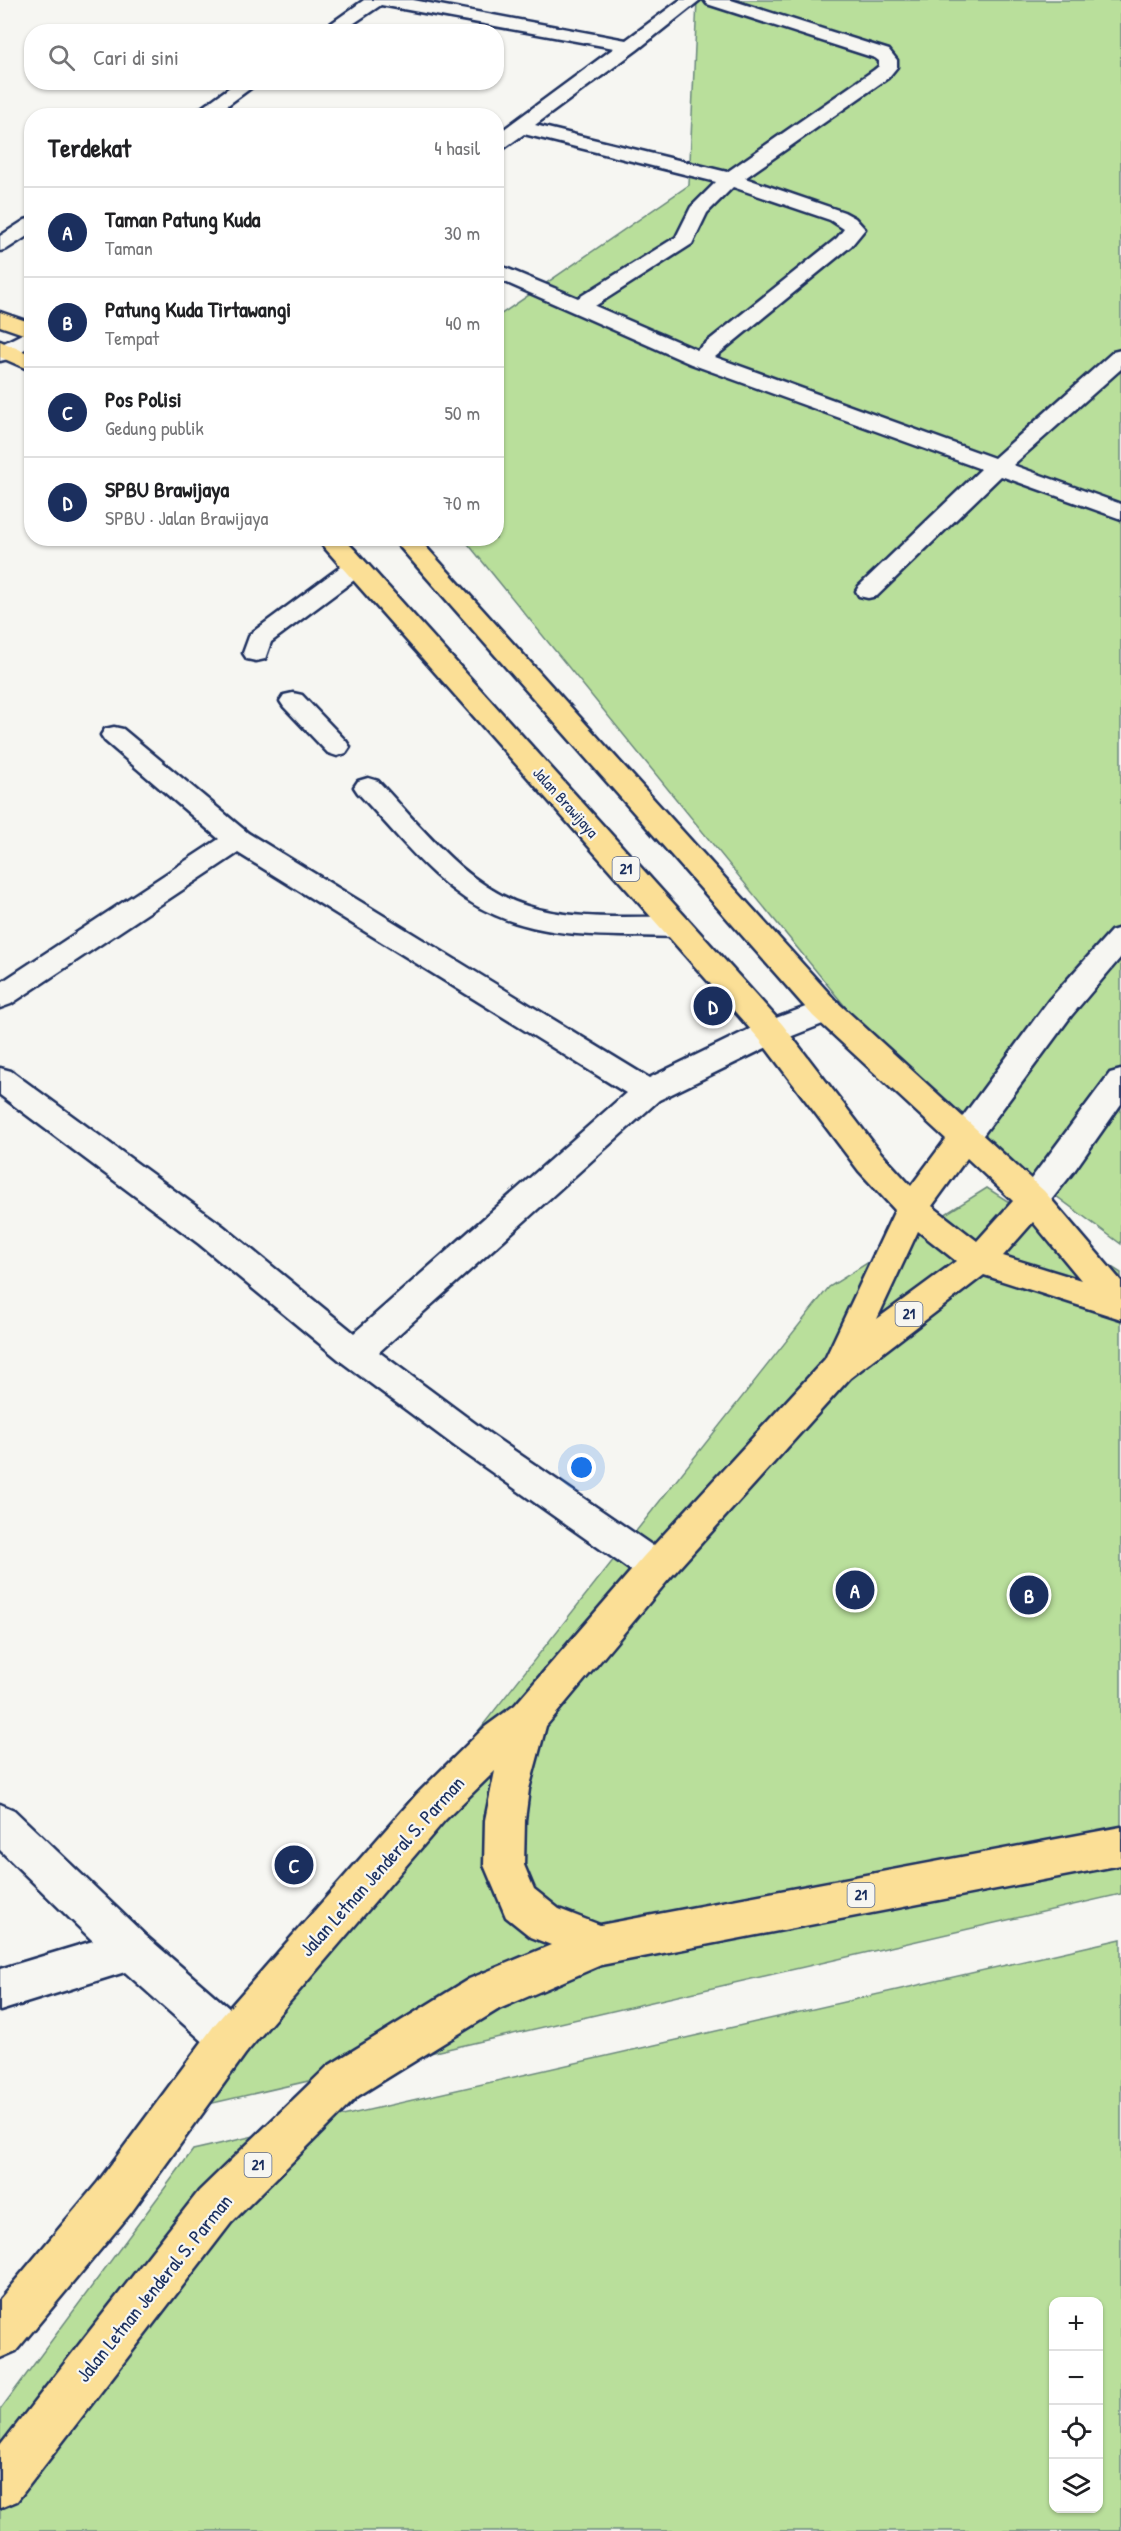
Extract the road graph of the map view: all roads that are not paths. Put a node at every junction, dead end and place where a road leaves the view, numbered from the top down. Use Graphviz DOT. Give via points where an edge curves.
graph roads {
  1 [pos="376,0"];
  2 [pos="384,0"];
  3 [pos="691,0"];
  4 [pos="713,0"];
  5 [pos="340,24"];
  6 [pos="631,46"];
  7 [pos="238,90"];
  8 [pos="211,108"];
  9 [pos="521,127"];
  10 [pos="504,139"];
  11 [pos="730,179"];
  12 [pos="24,229"];
  13 [pos="0,245"];
  14 [pos="504,273"];
  15 [pos="580,305"];
  16 [pos="0,318"];
  17 [pos="24,329"];
  18 [pos="24,338"];
  19 [pos="2,351"];
  20 [pos="1121,357"];
  21 [pos="699,359"];
  22 [pos="24,361"];
  23 [pos="997,467"];
  24 [pos="1121,512"];
  25 [pos="336,546"];
  26 [pos="411,546"];
  27 [pos="356,567"];
  28 [pos="868,591"];
  29 [pos="256,653"];
  30 [pos="293,701"];
  31 [pos="114,735"];
  32 [pos="337,747"];
  33 [pos="368,787"];
  34 [pos="238,840"];
  35 [pos="677,927"];
  36 [pos="1121,938"];
  37 [pos="0,997"];
  38 [pos="827,1010"];
  39 [pos="771,1032"];
  40 [pos="0,1079"];
  41 [pos="1121,1081"];
  42 [pos="648,1092"];
  43 [pos="964,1138"];
  44 [pos="1033,1200"];
  45 [pos="912,1208"];
  46 [pos="980,1261"];
  47 [pos="1121,1305"];
  48 [pos="355,1353"];
  49 [pos="838,1368"];
  50 [pos="656,1568"];
  51 [pos="529,1717"];
  52 [pos="0,1823"];
  53 [pos="1121,1846"];
  54 [pos="600,1945"];
  55 [pos="131,1950"];
  56 [pos="0,1990"];
  57 [pos="231,2038"];
  58 [pos="0,2335"];
  59 [pos="0,2484"];
  1 -- 5 [label="street"];
  2 -- 6 [label="street"];
  3 -- 6 [label="street"];
  4 -- 11 [label="street" via="882,54 888,60 888,67 881,74"];
  6 -- 9 [label="street"];
  7 -- 8 [label="street"];
  9 -- 10 [label="street"];
  9 -- 11 [label="street"];
  11 -- 15 [label="street" via="698,211 685,240"];
  11 -- 21 [label="street" via="837,216 855,229"];
  12 -- 13 [label="street"];
  14 -- 15 [label="street"];
  15 -- 21 [label="street"];
  16 -- 17 [label="highway"];
  18 -- 19 [label="street"];
  19 -- 22 [label="highway"];
  20 -- 23 [label="street"];
  21 -- 23 [label="street"];
  23 -- 24 [label="street"];
  23 -- 28 [label="street"];
  25 -- 27 [label="highway, Jalan Brawijaya / 21"];
  26 -- 38 [label="highway, 21"];
  27 -- 29 [label="street" via="259,639"];
  27 -- 35 [label="highway, Jalan Brawijaya / 21"];
  30 -- 32 [label="street"];
  31 -- 34 [label="street"];
  33 -- 35 [label="street" via="460,880 505,909 547,920"];
  34 -- 37 [label="street"];
  34 -- 42 [label="street"];
  35 -- 39 [label="highway, Jalan Brawijaya / 21"];
  36 -- 43 [label="street" via="1060,1008"];
  38 -- 39 [label="street"];
  38 -- 43 [label="highway, 21"];
  39 -- 42 [label="street"];
  39 -- 45 [label="highway, Jalan Brawijaya / 21" via="870,1162"];
  40 -- 48 [label="street" via="211,1235"];
  41 -- 44 [label="street"];
  42 -- 48 [label="street"];
  43 -- 44 [label="highway, 21"];
  43 -- 45 [label="highway, 21"];
  44 -- 46 [label="highway, 21"];
  44 -- 47 [label="highway, 21"];
  45 -- 46 [label="highway, 21"];
  45 -- 49 [label="highway, 21"];
  46 -- 47 [label="highway, 21"];
  46 -- 49 [label="highway, 21"];
  48 -- 50 [label="street"];
  49 -- 50 [label="highway, 21"];
  50 -- 51 [label="highway, 21"];
  51 -- 54 [label="highway" via="509,1788 504,1865 520,1903 544,1923"];
  51 -- 57 [label="highway, Jalan Letnan Jenderal S. Parman / 21" via="499,1740 430,1807"];
  52 -- 55 [label="street"];
  53 -- 54 [label="highway, 21"];
  54 -- 59 [label="highway, Jalan Letnan Jenderal S. Parman / 21" via="484,1994 343,2081 215,2207"];
  55 -- 56 [label="street"];
  55 -- 57 [label="street"];
  57 -- 58 [label="highway, Jalan Letnan Jenderal S. Parman / 21" via="114,2198"];
}
